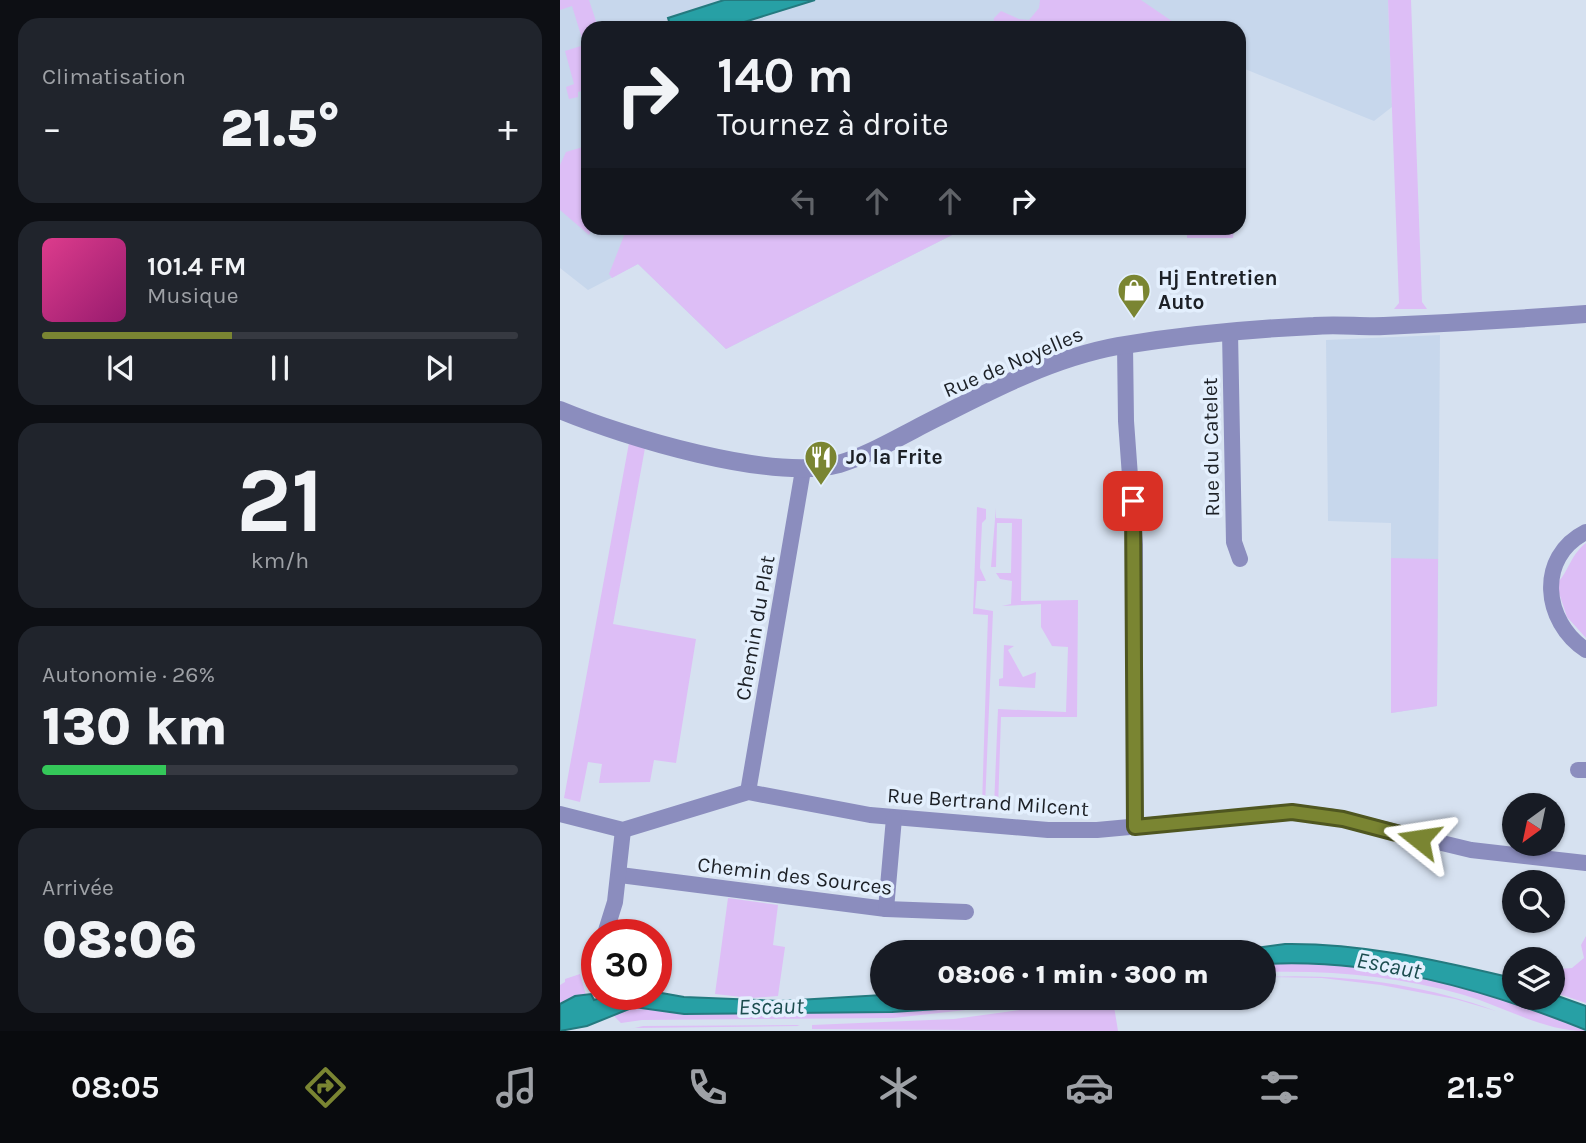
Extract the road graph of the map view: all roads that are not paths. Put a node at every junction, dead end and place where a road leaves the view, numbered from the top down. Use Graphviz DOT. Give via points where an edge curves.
graph roads {
  1 [pos="1586,314"];
  2 [pos="1230,332"];
  3 [pos="1125,345"];
  4 [pos="560,410"];
  5 [pos="803,470"];
  6 [pos="1586,531"];
  7 [pos="1240,559"];
  8 [pos="1586,650"];
  9 [pos="748,792"];
  10 [pos="560,814"];
  11 [pos="894,818"];
  12 [pos="1135,827"];
  13 [pos="623,830"];
  14 [pos="1586,863"];
  15 [pos="620,875"];
  16 [pos="886,909"];
  17 [pos="966,912"];
  18 [pos="609,919"];
  1 -- 2 [label="street, Rue de Noyelles"];
  2 -- 3 [label="street, Rue de Noyelles"];
  2 -- 7 [label="street, Rue du Catelet" via="1234,542"];
  3 -- 5 [label="street, Rue de Noyelles" via="1067,359 863,455"];
  3 -- 12 [label="street" via="1135,545"];
  4 -- 5 [label="street, Rue de Noyelles" via="630,435 760,466"];
  5 -- 9 [label="street, Chemin du Plat"];
  6 -- 8 [label="street" via="1569,543 1558,559 1550,597 1562,628"];
  9 -- 11 [label="street, Rue Bertrand Milcent"];
  9 -- 13 [label="street, Rue Bertrand Milcent"];
  10 -- 13 [label="street"];
  11 -- 12 [label="street, Rue Bertrand Milcent" via="1056,830"];
  11 -- 16 [label="street"];
  12 -- 14 [label="street, Rue Bertrand Milcent" via="1262,813 1312,813 1451,847"];
  13 -- 15 [label="street"];
  15 -- 16 [label="street, Chemin des Sources"];
  15 -- 18 [label="street"];
  16 -- 17 [label="street, Chemin des Sources"];
}
